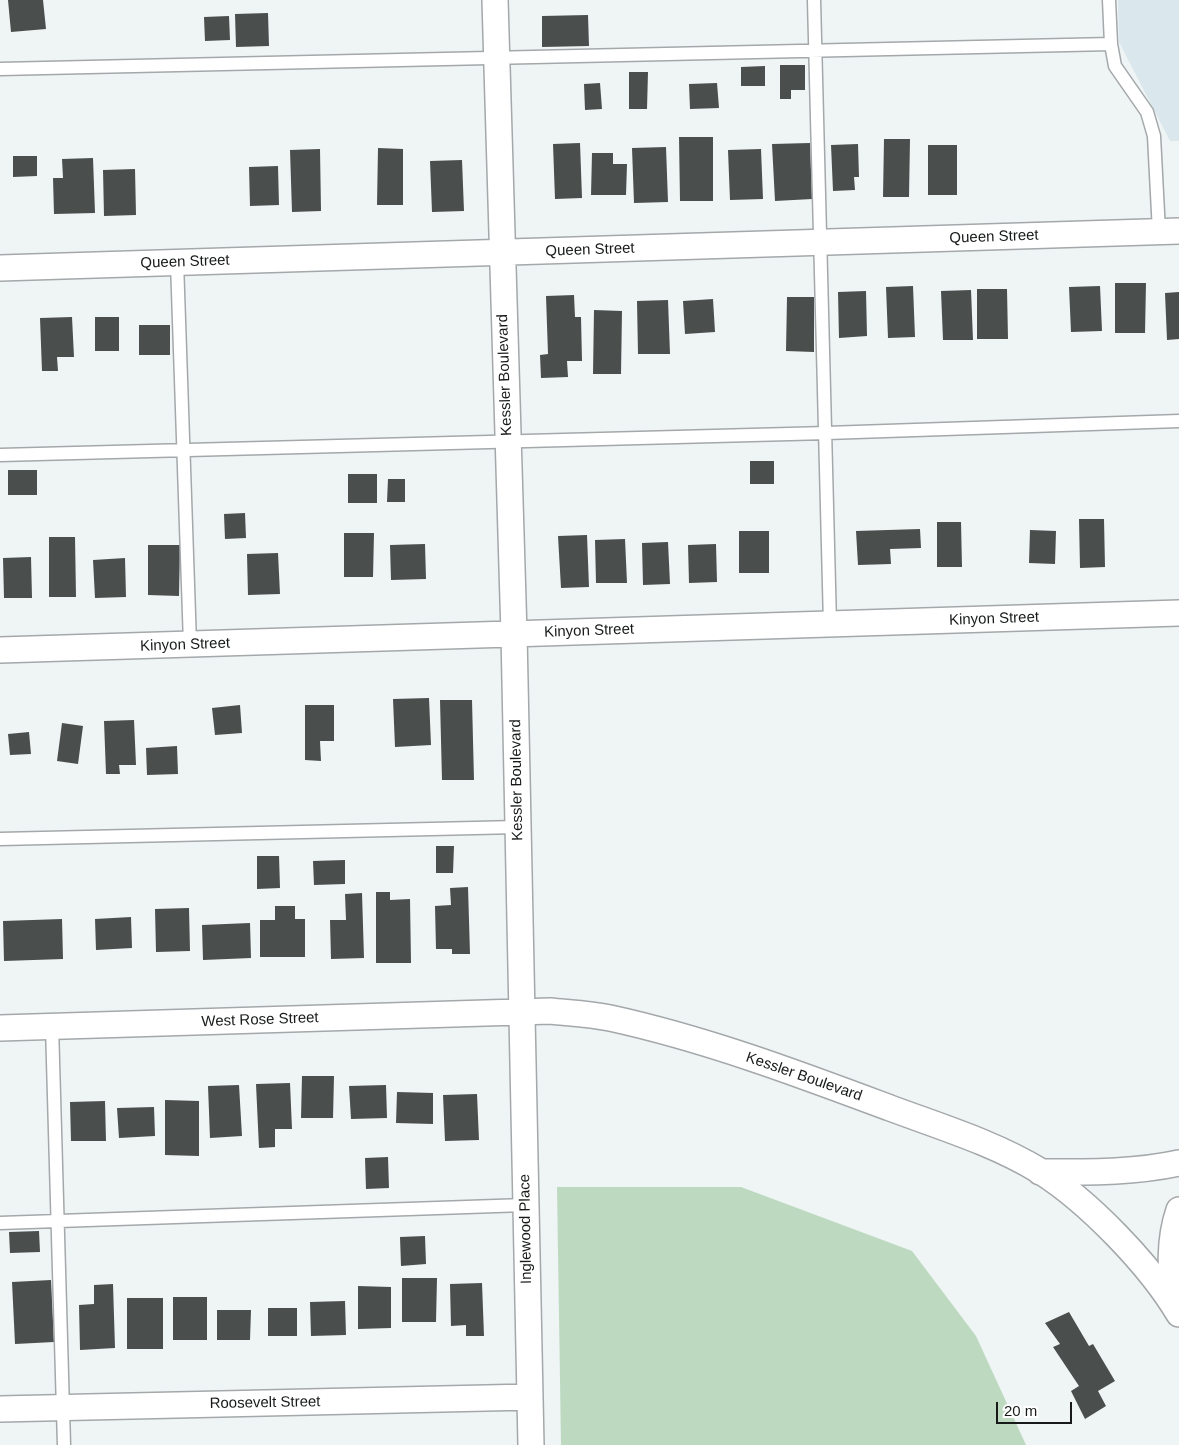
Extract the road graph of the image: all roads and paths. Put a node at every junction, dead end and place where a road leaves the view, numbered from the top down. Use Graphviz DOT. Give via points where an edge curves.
graph roads {
  1 [pos="495,0"];
  2 [pos="814,0"];
  3 [pos="1109,0"];
  4 [pos="1111,44"];
  5 [pos="815,50"];
  6 [pos="496,58"];
  7 [pos="0,69"];
  8 [pos="1169,232"];
  9 [pos="820,242"];
  10 [pos="502,252"];
  11 [pos="178,262"];
  12 [pos="0,268"];
  13 [pos="1179,421"];
  14 [pos="826,433"];
  15 [pos="507,441"];
  16 [pos="185,449"];
  17 [pos="0,455"];
  18 [pos="1179,613"];
  19 [pos="830,624"];
  20 [pos="514,634"];
  21 [pos="190,644"];
  22 [pos="0,650"];
  23 [pos="518,826"];
  24 [pos="0,839"];
  25 [pos="521,1012"];
  26 [pos="52,1026"];
  27 [pos="0,1028"];
  28 [pos="1179,1163"];
  29 [pos="1040,1172"];
  30 [pos="525,1205"];
  31 [pos="1179,1210"];
  32 [pos="57,1222"];
  33 [pos="0,1223"];
  34 [pos="1176,1309"];
  35 [pos="530,1397"];
  36 [pos="62,1407"];
  37 [pos="0,1409"];
  38 [pos="64,1445"];
  39 [pos="531,1445"];
  1 -- 6 [label="street, Kessler Boulevard"];
  2 -- 5 [label="lane"];
  3 -- 4 [label="lane"];
  4 -- 5 [label="lane"];
  4 -- 8 [label="lane" via="1116,66 1147,112 1154,136"];
  5 -- 6 [label="lane"];
  5 -- 9 [label="lane"];
  6 -- 7 [label="lane"];
  6 -- 10 [label="street, Kessler Boulevard"];
  8 -- 9 [label="street, Queen Street"];
  9 -- 10 [label="street, Queen Street"];
  9 -- 14 [label="lane"];
  10 -- 11 [label="street, Queen Street"];
  10 -- 15 [label="street, Kessler Boulevard"];
  11 -- 12 [label="street, Queen Street"];
  11 -- 16 [label="lane"];
  13 -- 14 [label="lane"];
  14 -- 15 [label="lane"];
  14 -- 19 [label="lane"];
  15 -- 16 [label="lane"];
  15 -- 20 [label="street, Kessler Boulevard"];
  16 -- 17 [label="lane"];
  16 -- 21 [label="lane"];
  18 -- 19 [label="street, Kinyon Street"];
  19 -- 20 [label="street, Kinyon Street"];
  20 -- 21 [label="street, Kinyon Street"];
  20 -- 23 [label="street, Kessler Boulevard"];
  21 -- 22 [label="street, Kinyon Street"];
  23 -- 24 [label="lane"];
  23 -- 25 [label="street, Kessler Boulevard"];
  25 -- 26 [label="street, West Rose Street"];
  25 -- 29 [label="street, Kessler Boulevard" via="550,1011 609,1018 697,1042 793,1072 994,1147"];
  25 -- 30 [label="street, Inglewood Place"];
  26 -- 27 [label="street, West Rose Street"];
  26 -- 32 [label="lane"];
  28 -- 29 [label="street, Kessler Boulevard" via="1108,1172"];
  29 -- 34 [label="street, Kessler Boulevard" via="1090,1209 1129,1249"];
  30 -- 32 [label="lane"];
  30 -- 35 [label="street, Inglewood Place"];
  31 -- 34 [label="street" via="1173,1228 1170,1259"];
  32 -- 33 [label="lane"];
  32 -- 36 [label="lane"];
  35 -- 36 [label="street, Roosevelt Street"];
  35 -- 39 [label="street, Inglewood Place"];
  36 -- 37 [label="street, Roosevelt Street"];
  36 -- 38 [label="lane"];
}
